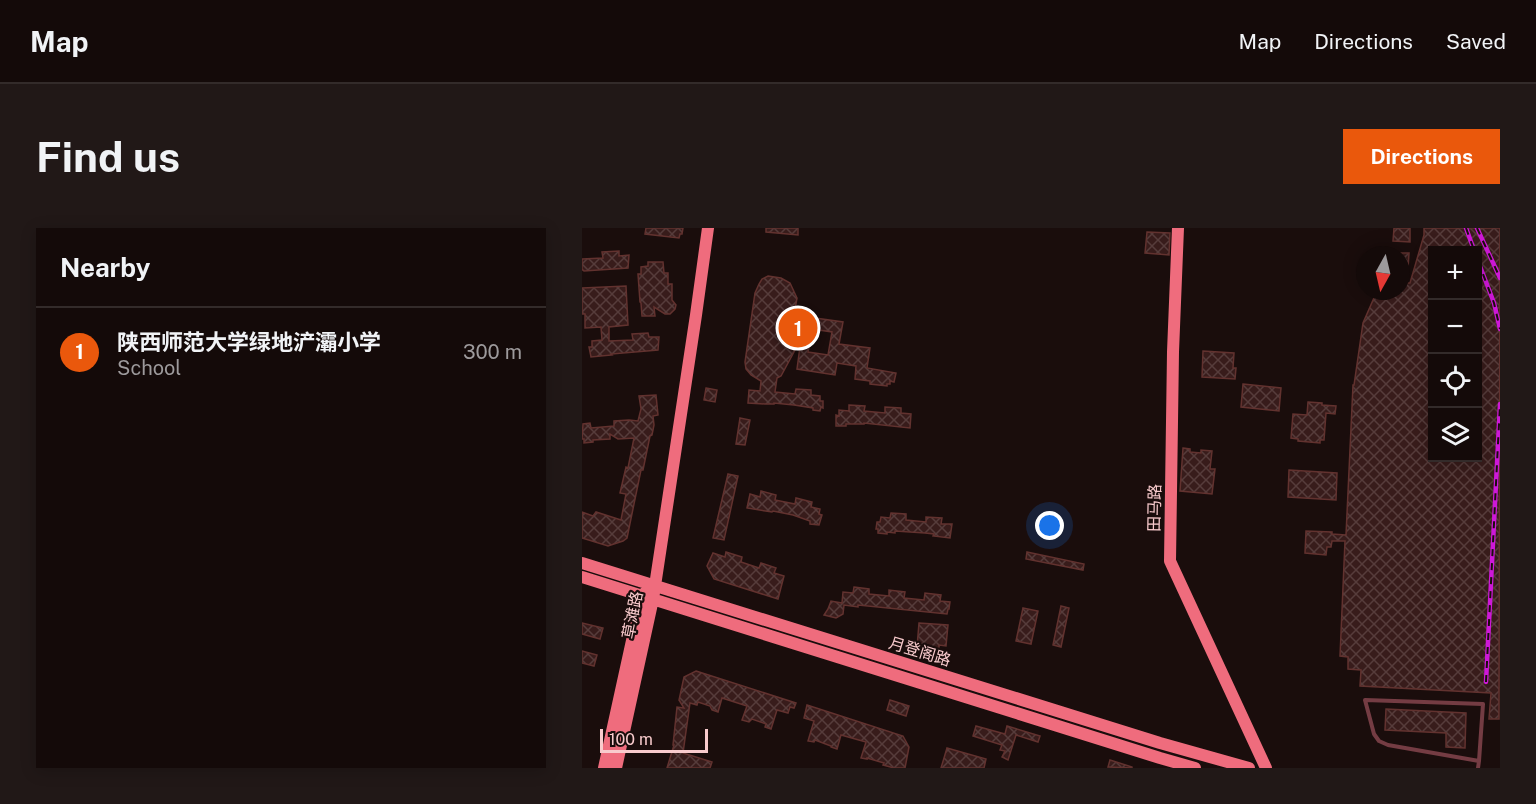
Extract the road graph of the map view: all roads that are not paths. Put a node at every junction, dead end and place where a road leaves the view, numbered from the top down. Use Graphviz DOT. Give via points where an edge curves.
graph roads {
  1 [pos="708,228"];
  2 [pos="1178,228"];
  3 [pos="582,563"];
  4 [pos="582,577"];
  5 [pos="654,585"];
  6 [pos="648,597"];
  7 [pos="1479,761"];
  8 [pos="604,768"];
  9 [pos="616,768"];
  10 [pos="1195,768"];
  11 [pos="1249,768"];
  12 [pos="1266,768"];
  13 [pos="1478,768"];
  1 -- 5 [label="main road"];
  2 -- 12 [label="main road, 田马路" via="1170,561"];
  3 -- 5 [label="main road, 月登阁路"];
  4 -- 6 [label="main road, 月登阁路"];
  5 -- 6 [label="main road, 草滩路"];
  5 -- 11 [label="main road, 月登阁路"];
  6 -- 8 [label="main road, 草滩路"];
  6 -- 9 [label="main road, 草滩路"];
  6 -- 10 [label="main road, 月登阁路"];
  7 -- 7 [label="lane" via="1482,704 1365,700 1379,741"];
  7 -- 13 [label="lane"];
}
